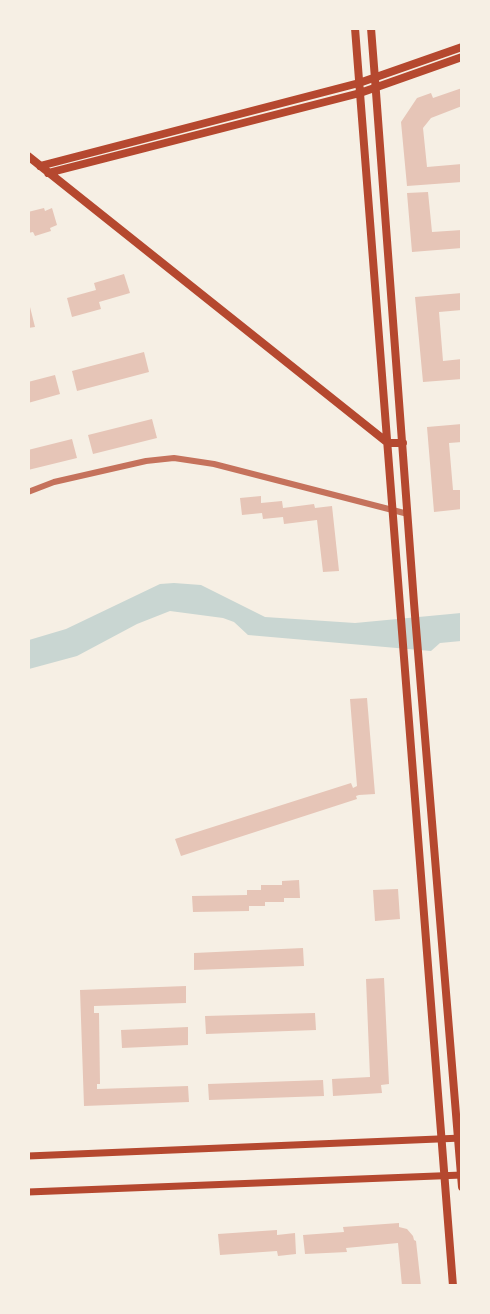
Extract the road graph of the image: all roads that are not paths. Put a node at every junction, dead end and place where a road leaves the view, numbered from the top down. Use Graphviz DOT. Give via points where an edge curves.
graph roads {
  1 [pos="355,28"];
  2 [pos="371,28"];
  3 [pos="462,47"];
  4 [pos="462,57"];
  5 [pos="375,79"];
  6 [pos="359,83"];
  7 [pos="376,88"];
  8 [pos="360,93"];
  9 [pos="28,156"];
  10 [pos="40,166"];
  11 [pos="48,173"];
  12 [pos="388,443"];
  13 [pos="403,443"];
  14 [pos="28,492"];
  15 [pos="393,509"];
  16 [pos="408,514"];
  17 [pos="460,1138"];
  18 [pos="441,1139"];
  19 [pos="28,1156"];
  20 [pos="461,1175"];
  21 [pos="444,1177"];
  22 [pos="462,1187"];
  23 [pos="28,1192"];
  24 [pos="453,1286"];
  1 -- 6 [label="main road"];
  2 -- 5 [label="main road"];
  3 -- 5 [label="main road"];
  4 -- 7 [label="main road"];
  5 -- 6 [label="main road"];
  5 -- 7 [label="main road"];
  6 -- 8 [label="main road"];
  6 -- 10 [label="main road"];
  7 -- 8 [label="main road"];
  7 -- 13 [label="main road"];
  8 -- 11 [label="main road"];
  8 -- 12 [label="main road"];
  9 -- 10 [label="main road"];
  10 -- 11 [label="main road"];
  11 -- 12 [label="main road"];
  12 -- 13 [label="main road"];
  12 -- 15 [label="main road"];
  13 -- 16 [label="main road"];
  14 -- 15 [label="street" via="54,482 174,458 214,464"];
  15 -- 16 [label="street"];
  15 -- 18 [label="main road"];
  16 -- 17 [label="main road"];
  17 -- 18 [label="main road"];
  17 -- 20 [label="main road"];
  18 -- 19 [label="main road"];
  18 -- 21 [label="main road"];
  20 -- 21 [label="main road"];
  20 -- 22 [label="main road"];
  21 -- 23 [label="main road"];
  21 -- 24 [label="main road"];
}
